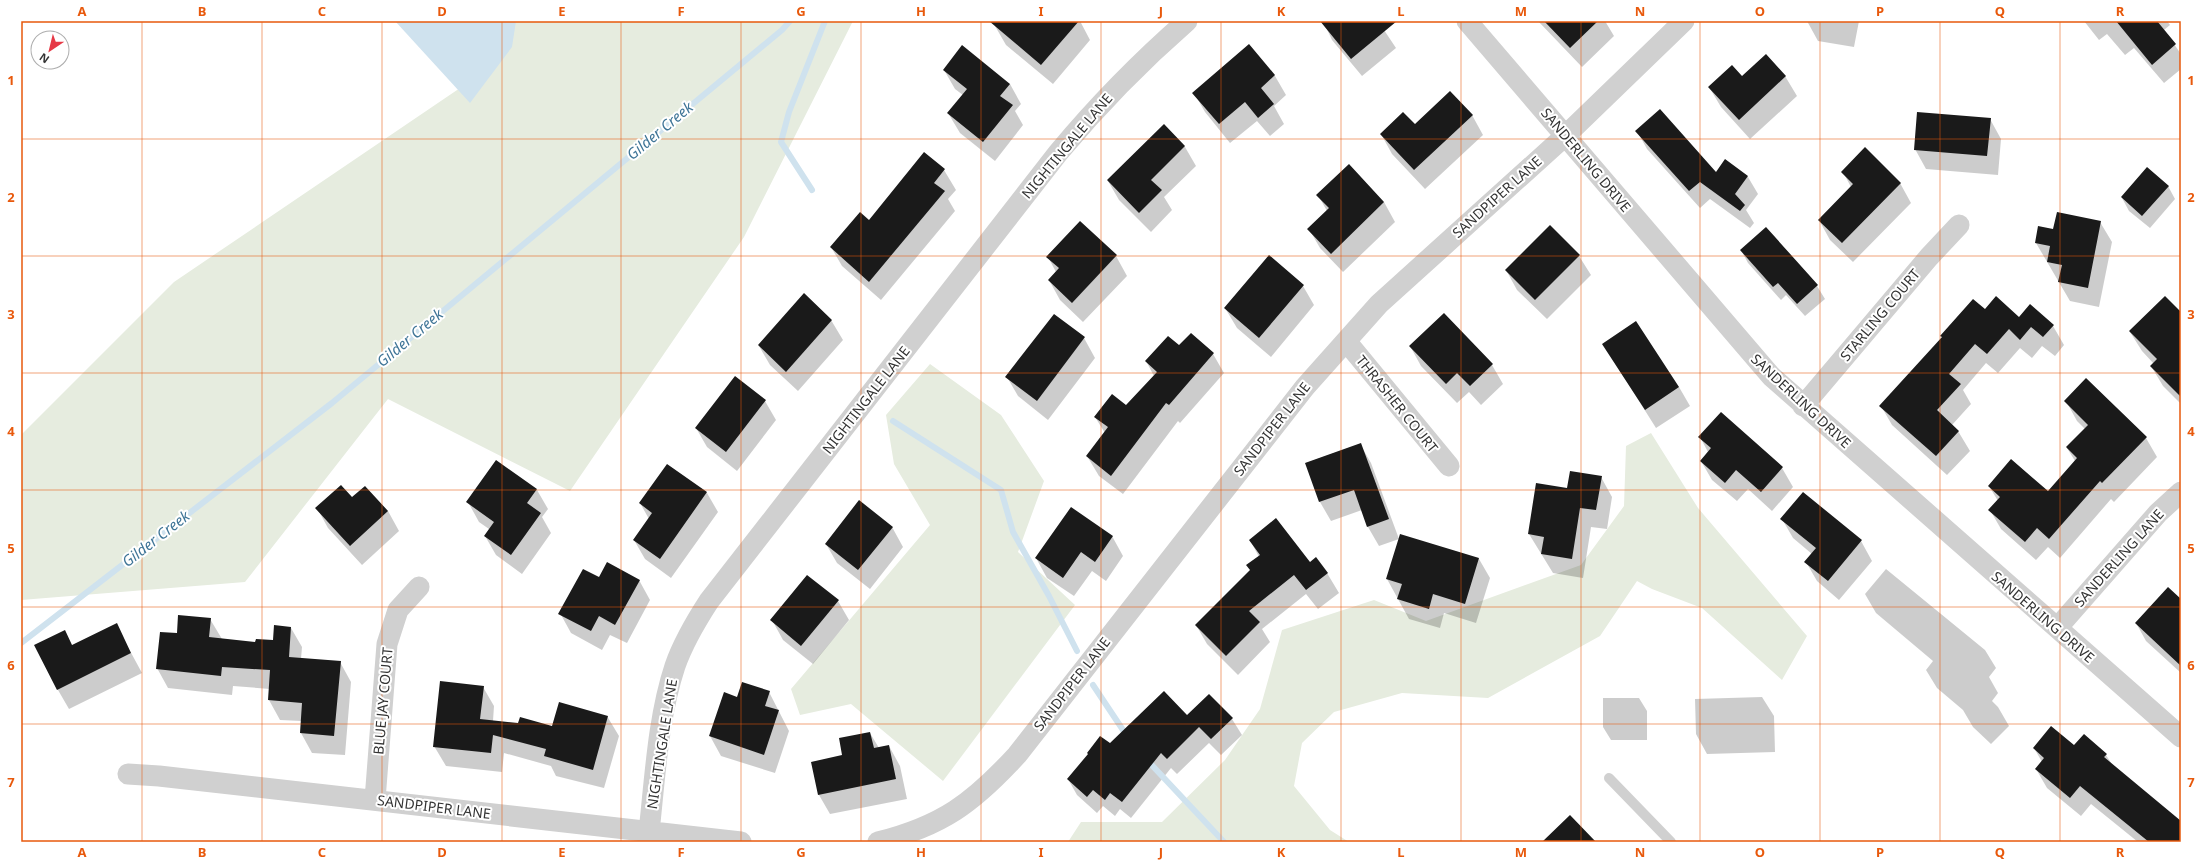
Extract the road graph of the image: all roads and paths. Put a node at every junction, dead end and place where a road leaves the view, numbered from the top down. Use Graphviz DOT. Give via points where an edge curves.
graph roads {
  1 [pos="1187,21"];
  2 [pos="1467,21"];
  3 [pos="1684,21"];
  4 [pos="1565,136"];
  5 [pos="1959,225"];
  6 [pos="1346,341"];
  7 [pos="1803,406"];
  8 [pos="1449,466"];
  9 [pos="2181,492"];
  10 [pos="419,588"];
  11 [pos="2058,627"];
  12 [pos="2181,737"];
  13 [pos="128,774"];
  14 [pos="1609,778"];
  15 [pos="375,800"];
  16 [pos="649,832"];
  17 [pos="741,842"];
  18 [pos="878,842"];
  19 [pos="1671,842"];
  1 -- 16 [label="street, NIGHTINGALE LANE" via="1092,112 1058,153 705,607 684,644 670,683"];
  2 -- 4 [label="street, SANDERLING DRIVE"];
  3 -- 4 [label="street, SANDPIPER LANE"];
  4 -- 6 [label="street, SANDPIPER LANE" via="1406,278"];
  4 -- 7 [label="street, SANDERLING DRIVE" via="1743,345"];
  5 -- 7 [label="street, STARLING COURT"];
  6 -- 8 [label="street, THRASHER COURT"];
  6 -- 18 [label="street, SANDPIPER LANE" via="1304,387 1016,755 989,785 963,807 936,823 904,836"];
  7 -- 11 [label="street, SANDERLING DRIVE"];
  9 -- 11 [label="street, SANDERLING LANE" via="2158,513"];
  10 -- 15 [label="street, BLUE JAY COURT" via="398,610 387,644"];
  11 -- 12 [label="street, SANDERLING DRIVE"];
  13 -- 15 [label="street, SANDPIPER LANE"];
  14 -- 19 [label="lane"];
  15 -- 16 [label="street, SANDPIPER LANE"];
  16 -- 17 [label="street, SANDPIPER LANE"];
}
